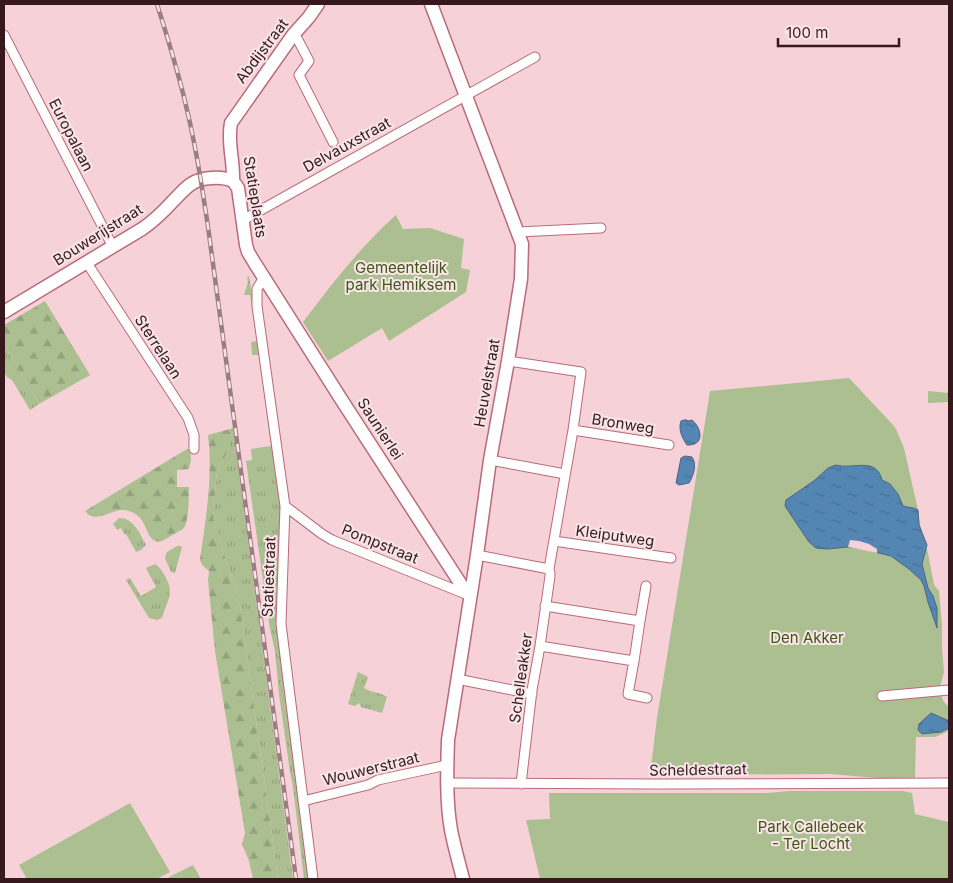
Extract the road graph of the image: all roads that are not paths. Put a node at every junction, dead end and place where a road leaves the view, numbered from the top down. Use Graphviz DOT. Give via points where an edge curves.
graph roads {
  1 [pos="318,4"];
  2 [pos="431,4"];
  3 [pos="4,35"];
  4 [pos="293,35"];
  5 [pos="535,57"];
  6 [pos="466,96"];
  7 [pos="233,119"];
  8 [pos="333,142"];
  9 [pos="233,181"];
  10 [pos="243,220"];
  11 [pos="601,228"];
  12 [pos="518,232"];
  13 [pos="114,247"];
  14 [pos="87,263"];
  15 [pos="264,277"];
  16 [pos="4,312"];
  17 [pos="508,361"];
  18 [pos="573,430"];
  19 [pos="669,445"];
  20 [pos="194,450"];
  21 [pos="490,460"];
  22 [pos="565,474"];
  23 [pos="285,506"];
  24 [pos="554,541"];
  25 [pos="477,555"];
  26 [pos="671,558"];
  27 [pos="550,572"];
  28 [pos="646,586"];
  29 [pos="470,596"];
  30 [pos="545,606"];
  31 [pos="640,621"];
  32 [pos="540,646"];
  33 [pos="634,661"];
  34 [pos="457,680"];
  35 [pos="949,690"];
  36 [pos="532,694"];
  37 [pos="882,696"];
  38 [pos="647,698"];
  39 [pos="447,765"];
  40 [pos="448,783"];
  41 [pos="949,783"];
  42 [pos="521,784"];
  43 [pos="303,801"];
  44 [pos="313,879"];
  45 [pos="463,879"];
  1 -- 4 [label="street, Abdijstraat"];
  2 -- 6 [label="street, Heuvelstraat"];
  3 -- 13 [label="street, Europalaan"];
  4 -- 7 [label="street, Abdijstraat"];
  4 -- 8 [label="street" via="309,60 299,75"];
  5 -- 6 [label="street, Delvauxstraat"];
  6 -- 10 [label="street, Delvauxstraat" via="342,159"];
  6 -- 12 [label="street, Heuvelstraat"];
  7 -- 9 [label="street, Statieplaats" via="229,135"];
  9 -- 10 [label="street, Statieplaats" via="238,188"];
  9 -- 13 [label="street, Bouwerijstraat" via="220,178 190,184 155,220"];
  10 -- 15 [label="street, Statieplaats" via="248,252"];
  11 -- 12 [label="street"];
  12 -- 17 [label="street, Heuvelstraat" via="522,244 521,279"];
  13 -- 14 [label="street, Bouwerijstraat"];
  14 -- 16 [label="street, Bouwerijstraat"];
  14 -- 20 [label="street, Sterrelaan" via="188,418 194,435"];
  15 -- 23 [label="street, Statiestraat" via="257,289 257,306"];
  15 -- 29 [label="street, Saunierlei"];
  17 -- 18 [label="street, Schelleakker" via="581,372"];
  17 -- 21 [label="street, Heuvelstraat"];
  18 -- 19 [label="street, Bronweg"];
  18 -- 22 [label="street, Schelleakker"];
  21 -- 22 [label="street"];
  21 -- 25 [label="street, Heuvelstraat"];
  22 -- 24 [label="street, Schelleakker"];
  23 -- 29 [label="street, Pompstraat" via="332,540"];
  23 -- 43 [label="street, Statiestraat" via="281,624"];
  24 -- 26 [label="street, Kleiputweg"];
  24 -- 27 [label="street, Schelleakker"];
  25 -- 27 [label="street"];
  25 -- 29 [label="street, Heuvelstraat"];
  27 -- 30 [label="street, Schelleakker"];
  28 -- 31 [label="street"];
  29 -- 34 [label="street, Heuvelstraat"];
  30 -- 31 [label="street"];
  30 -- 32 [label="street, Schelleakker"];
  31 -- 33 [label="street"];
  32 -- 33 [label="street"];
  32 -- 36 [label="street, Schelleakker"];
  33 -- 38 [label="street" via="628,694"];
  34 -- 36 [label="street"];
  34 -- 39 [label="street, Heuvelstraat"];
  35 -- 37 [label="street"];
  36 -- 42 [label="street, Schelleakker"];
  39 -- 40 [label="street, Heuvelstraat"];
  39 -- 43 [label="street, Wouwerstraat"];
  40 -- 42 [label="street, Scheldestraat"];
  40 -- 45 [label="street, Heuvelstraat" via="451,830"];
  41 -- 42 [label="street, Scheldestraat"];
  43 -- 44 [label="street, Statiestraat"];
}
